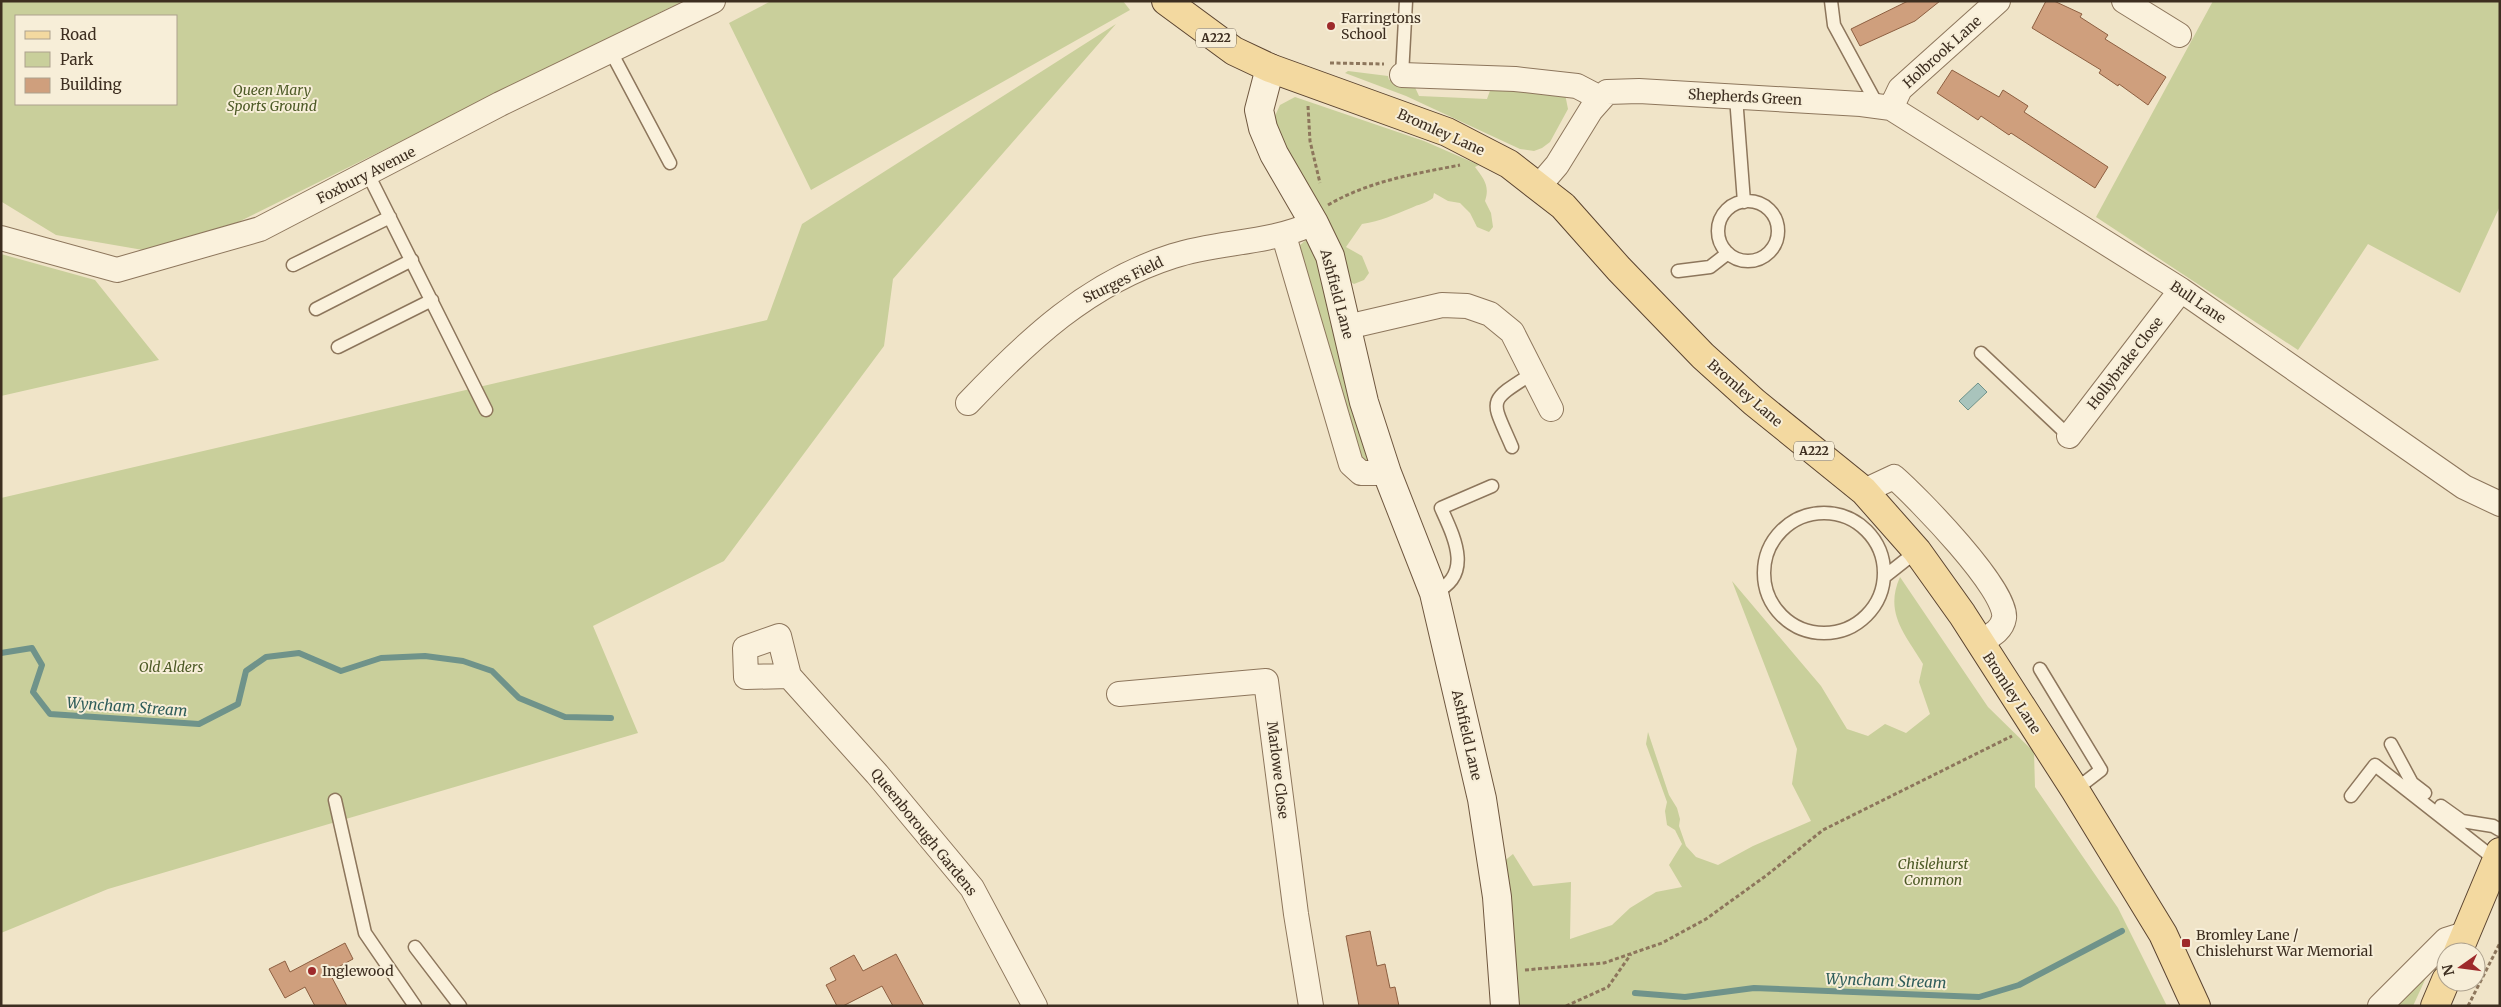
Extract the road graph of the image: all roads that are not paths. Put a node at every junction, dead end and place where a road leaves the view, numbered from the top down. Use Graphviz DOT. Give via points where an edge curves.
graph roads {
  1 [pos="713,1"];
  2 [pos="1167,1"];
  3 [pos="1406,1"];
  4 [pos="1831,1"];
  5 [pos="1998,1"];
  6 [pos="2124,1"];
  7 [pos="2179,35"];
  8 [pos="610,50"];
  9 [pos="1270,68"];
  10 [pos="1402,75"];
  11 [pos="1736,97"];
  12 [pos="1600,98"];
  13 [pos="1884,107"];
  14 [pos="670,163"];
  15 [pos="368,174"];
  16 [pos="1539,186"];
  17 [pos="1744,202"];
  18 [pos="1319,213"];
  19 [pos="390,217"];
  20 [pos="1284,236"];
  21 [pos="1,238"];
  22 [pos="1728,253"];
  23 [pos="412,260"];
  24 [pos="293,265"];
  25 [pos="1678,272"];
  26 [pos="2181,290"];
  27 [pos="432,300"];
  28 [pos="316,309"];
  29 [pos="1346,327"];
  30 [pos="338,347"];
  31 [pos="1981,353"];
  32 [pos="1533,373"];
  33 [pos="968,403"];
  34 [pos="1551,409"];
  35 [pos="486,410"];
  36 [pos="2068,436"];
  37 [pos="1512,447"];
  38 [pos="1387,473"];
  39 [pos="1492,486"];
  40 [pos="1864,491"];
  41 [pos="2500,504"];
  42 [pos="1918,551"];
  43 [pos="1884,577"];
  44 [pos="1434,593"];
  45 [pos="1980,642"];
  46 [pos="2040,669"];
  47 [pos="789,676"];
  48 [pos="1120,694"];
  49 [pos="2391,744"];
  50 [pos="2076,790"];
  51 [pos="2351,796"];
  52 [pos="335,800"];
  53 [pos="2500,830"];
  54 [pos="2496,867"];
  55 [pos="2444,942"];
  56 [pos="2457,942"];
  57 [pos="2462,942"];
  58 [pos="415,946"];
  59 [pos="2436,950"];
  60 [pos="2441,992"];
  61 [pos="415,1006"];
  62 [pos="460,1006"];
  63 [pos="1035,1006"];
  64 [pos="1311,1006"];
  65 [pos="1505,1006"];
  66 [pos="2196,1006"];
  67 [pos="2380,1006"];
  68 [pos="2435,1006"];
  1 -- 8 [label="street, Foxbury Avenue"];
  2 -- 9 [label="main road, A222" via="1234,51"];
  3 -- 10 [label="lane"];
  4 -- 13 [label="lane" via="1834,25"];
  5 -- 13 [label="street, Holbrook Lane"];
  6 -- 7 [label="street"];
  8 -- 14 [label="lane"];
  8 -- 15 [label="street, Foxbury Avenue"];
  9 -- 16 [label="main road, Bromley Lane / A222" via="1309,89 1396,112 1466,140 1509,164"];
  9 -- 18 [label="street, Ashfield Lane" via="1261,101 1261,123 1274,154"];
  10 -- 12 [label="street" via="1515,79 1577,86"];
  11 -- 12 [label="street, Shepherds Green" via="1617,90"];
  11 -- 13 [label="street, Shepherds Green"];
  11 -- 17 [label="lane"];
  12 -- 16 [label="street" via="1557,165"];
  13 -- 26 [label="street, Bull Lane"];
  15 -- 19 [label="lane"];
  15 -- 21 [label="street, Foxbury Avenue" via="260,229 117,270"];
  16 -- 40 [label="main road, Bromley Lane / A222" via="1585,228 1619,269 1703,356"];
  17 -- 22 [label="lane" via="1730,208 1720,220 1719,240"];
  17 -- 22 [label="lane" via="1762,205 1769,211 1777,228 1777,237 1774,246 1760,258 1741,260"];
  18 -- 20 [label="street, Sturges Field"];
  18 -- 29 [label="street, Ashfield Lane"];
  19 -- 23 [label="lane"];
  19 -- 24 [label="lane"];
  20 -- 33 [label="street, Sturges Field" via="1173,256 1122,278 1080,301 1028,342"];
  20 -- 38 [label="street" via="1351,464 1362,474"];
  22 -- 25 [label="lane" via="1710,266"];
  23 -- 27 [label="lane"];
  23 -- 28 [label="lane"];
  26 -- 36 [label="street, Hollybrake Close"];
  26 -- 41 [label="street, Bull Lane" via="2464,487"];
  27 -- 30 [label="lane"];
  27 -- 35 [label="lane"];
  29 -- 32 [label="street" via="1442,305 1467,306 1490,314 1512,332"];
  29 -- 38 [label="street, Ashfield Lane" via="1364,402"];
  31 -- 36 [label="lane"];
  32 -- 34 [label="street"];
  32 -- 37 [label="lane" via="1502,393 1496,402 1496,410"];
  38 -- 44 [label="street, Ashfield Lane"];
  39 -- 44 [label="lane" via="1441,508 1455,538 1458,564 1450,583"];
  40 -- 42 [label="main road, Bromley Lane / A222"];
  40 -- 45 [label="street" via="1894,477 1915,495 1964,550 2002,605 2004,618 1999,629"];
  42 -- 43 [label="lane"];
  42 -- 45 [label="main road, Bromley Lane / A222"];
  43 -- 43 [label="lane" via="1882,557 1874,539 1861,525 1844,516 1825,512 1797,519 1774,537 1766,555 1763,575 1767,595 1778,613 1793,626 1833,634 1853,627 1869,614 1880,596"];
  44 -- 65 [label="street, Ashfield Lane" via="1482,799 1497,897"];
  45 -- 50 [label="main road, Bromley Lane / A222"];
  46 -- 50 [label="lane" via="2101,770"];
  47 -- 63 [label="street, Queenborough Gardens" via="877,774 972,888"];
  48 -- 64 [label="street, Marlowe Close" via="1266,681"];
  49 -- 53 [label="lane" via="2412,783 2462,821 2494,826"];
  50 -- 66 [label="main road, Bromley Lane / A222" via="2163,934"];
  51 -- 54 [label="lane" via="2375,765"];
  52 -- 61 [label="lane" via="365,933"];
  54 -- 57 [label="main road"];
  55 -- 56 [label="street"];
  58 -- 62 [label="lane"];
  59 -- 67 [label="street"];
  60 -- 68 [label="main road"];
}
